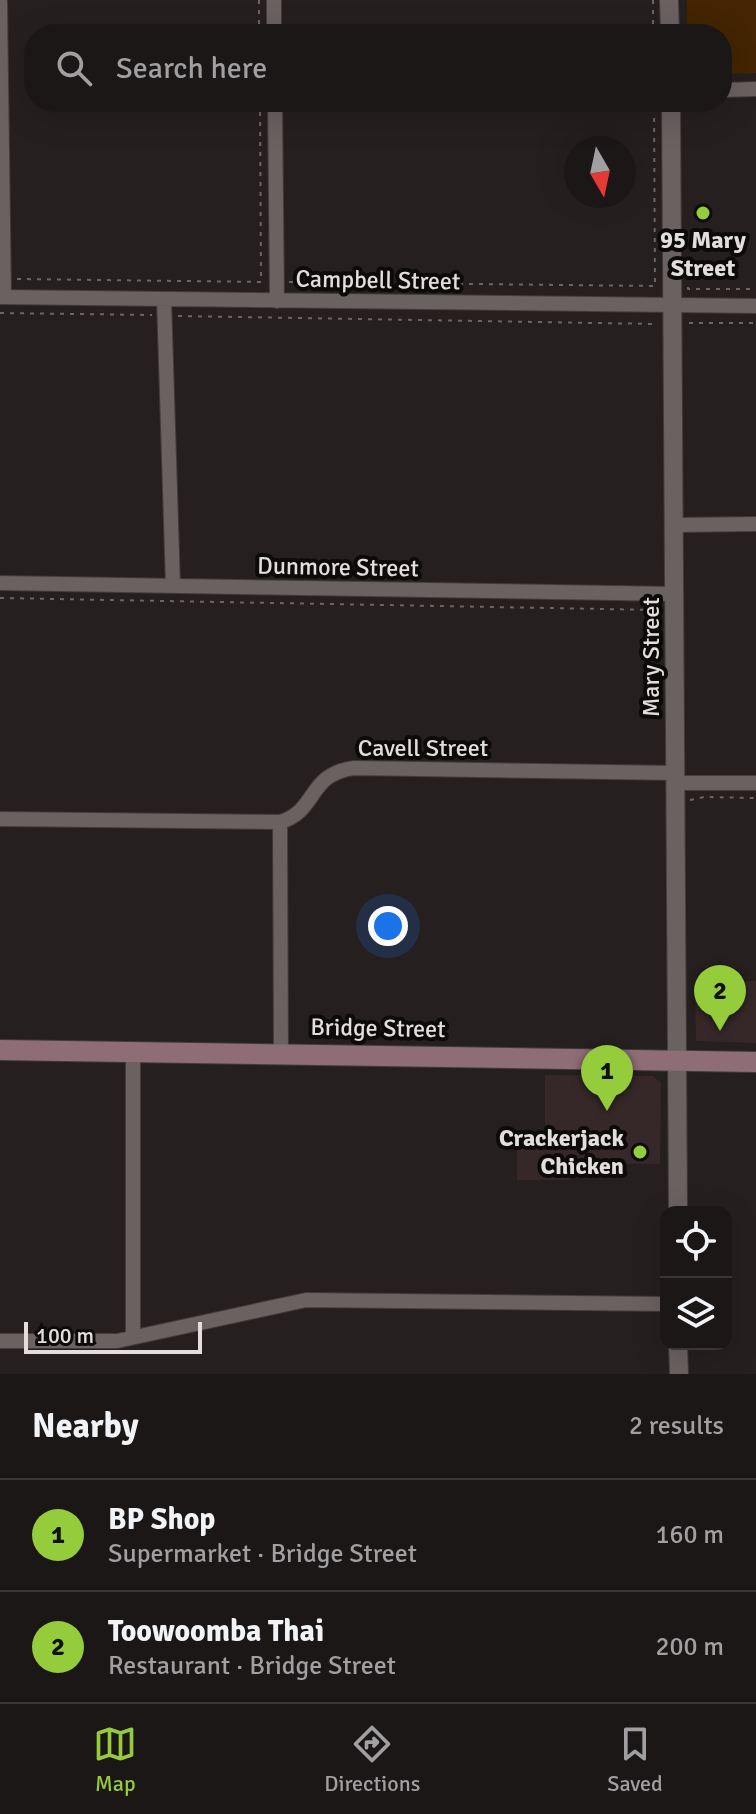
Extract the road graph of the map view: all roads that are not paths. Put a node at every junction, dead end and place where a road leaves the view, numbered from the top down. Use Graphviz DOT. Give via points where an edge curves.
graph roads {
  1 [pos="274,0"];
  2 [pos="669,0"];
  3 [pos="0,2"];
  4 [pos="274,24"];
  5 [pos="670,24"];
  6 [pos="756,89"];
  7 [pos="732,90"];
  8 [pos="275,112"];
  9 [pos="671,112"];
  10 [pos="2,297"];
  11 [pos="164,299"];
  12 [pos="277,301"];
  13 [pos="672,306"];
  14 [pos="756,306"];
  15 [pos="756,524"];
  16 [pos="674,525"];
  17 [pos="0,583"];
  18 [pos="173,586"];
  19 [pos="675,594"];
  20 [pos="676,778"];
  21 [pos="756,783"];
  22 [pos="0,819"];
  23 [pos="280,822"];
  24 [pos="0,1050"];
  25 [pos="133,1050"];
  26 [pos="281,1053"];
  27 [pos="678,1059"];
  28 [pos="756,1062"];
  29 [pos="678,1206"];
  30 [pos="660,1304"];
  31 [pos="133,1336"];
  32 [pos="0,1341"];
  33 [pos="678,1350"];
  34 [pos="679,1374"];
  1 -- 4 [label="street"];
  2 -- 5 [label="street"];
  3 -- 10 [label="street"];
  6 -- 7 [label="street"];
  8 -- 12 [label="street"];
  9 -- 13 [label="street, Mary Street"];
  10 -- 11 [label="street, Campbell Street"];
  11 -- 12 [label="street, Campbell Street"];
  11 -- 18 [label="street"];
  12 -- 13 [label="street, Campbell Street"];
  13 -- 14 [label="street, Campbell Street"];
  13 -- 16 [label="street, Mary Street"];
  15 -- 16 [label="street"];
  16 -- 19 [label="street, Mary Street"];
  17 -- 18 [label="street, Dunmore Street"];
  18 -- 19 [label="street, Dunmore Street"];
  19 -- 20 [label="street, Mary Street"];
  20 -- 21 [label="street, Cavell Street"];
  20 -- 23 [label="street, Cavell Street" via="341,770 321,782 301,812"];
  20 -- 27 [label="street, Mary Street"];
  22 -- 23 [label="street"];
  23 -- 26 [label="street"];
  24 -- 25 [label="main road, Bridge Street"];
  25 -- 26 [label="main road, Bridge Street"];
  25 -- 31 [label="street"];
  26 -- 27 [label="main road, Bridge Street"];
  27 -- 28 [label="main road, Bridge Street"];
  27 -- 29 [label="street, Mary Street"];
  30 -- 31 [label="street" via="306,1300"];
  31 -- 32 [label="street" via="105,1342"];
  33 -- 34 [label="street"];
}
